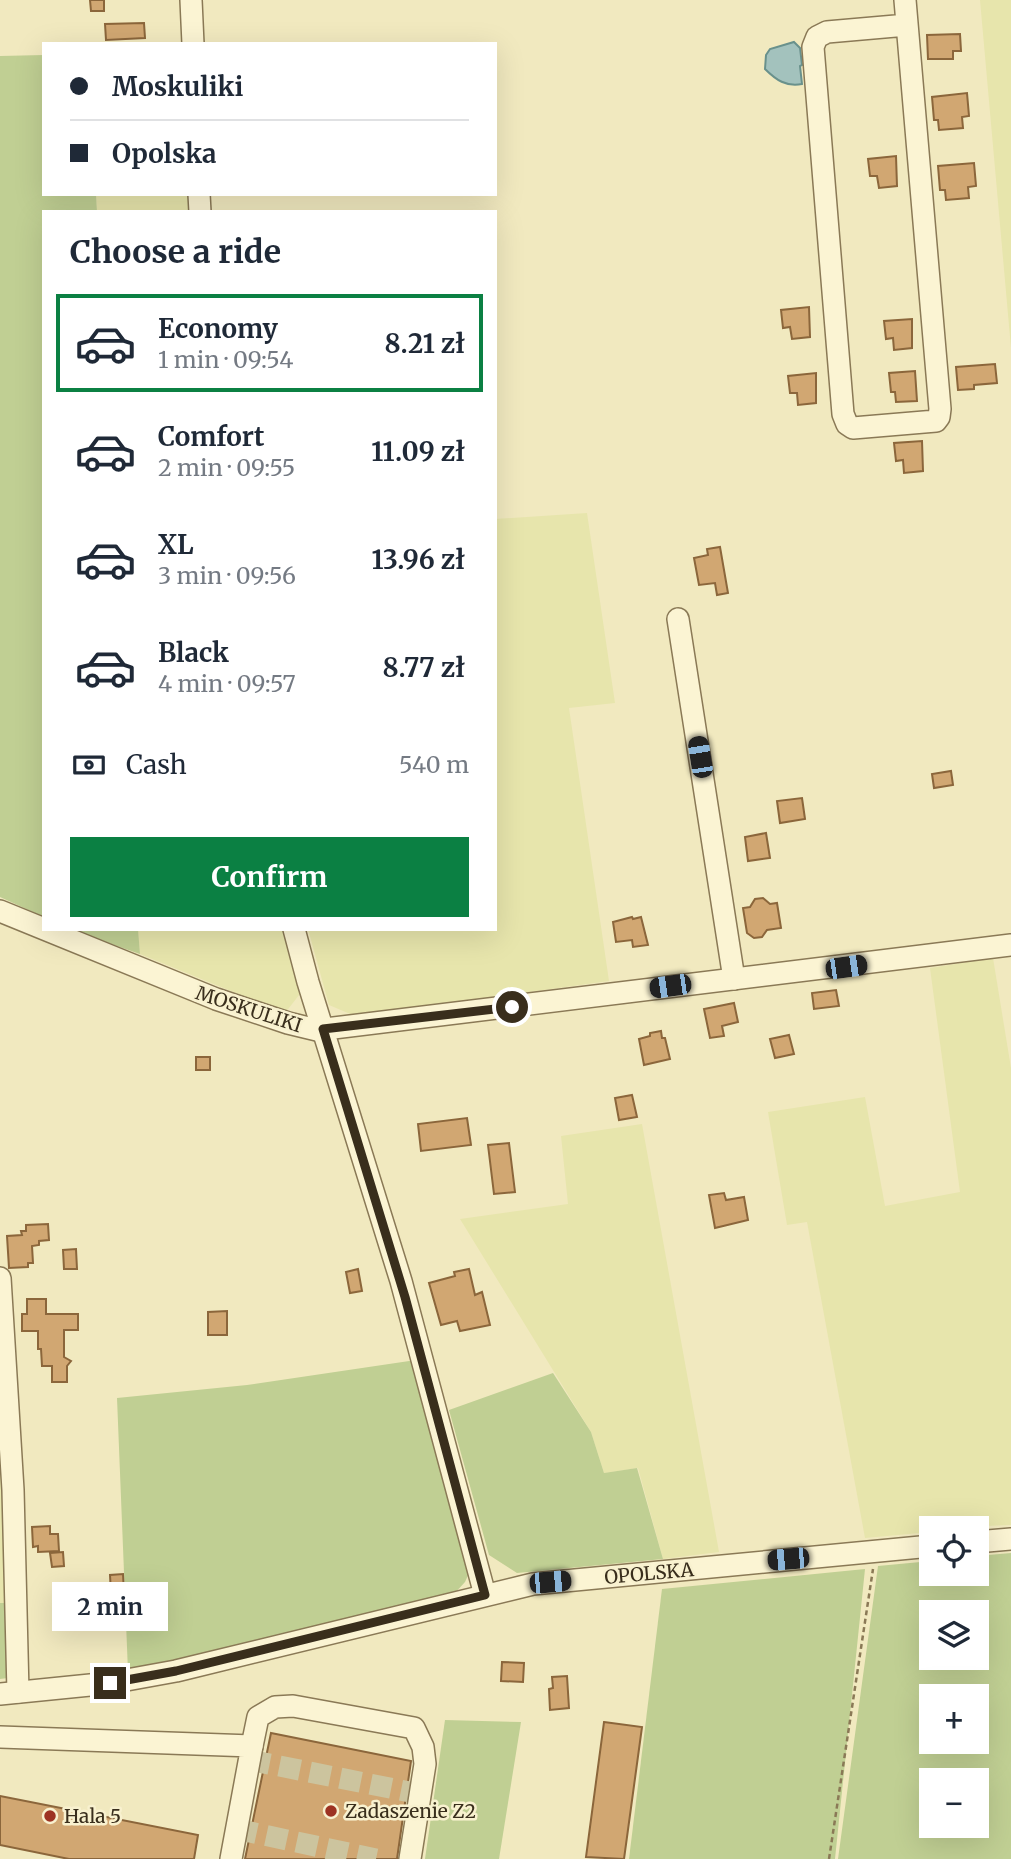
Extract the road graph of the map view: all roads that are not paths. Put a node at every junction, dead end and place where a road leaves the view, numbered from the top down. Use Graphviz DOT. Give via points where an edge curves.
graph roads {
  1 [pos="191,0"];
  2 [pos="905,0"];
  3 [pos="908,25"];
  4 [pos="193,42"];
  5 [pos="678,619"];
  6 [pos="0,911"];
  7 [pos="42,928"];
  8 [pos="49,931"];
  9 [pos="296,931"];
  10 [pos="1011,945"];
  11 [pos="734,979"];
  12 [pos="323,1029"];
  13 [pos="0,1278"];
  14 [pos="1011,1539"];
  15 [pos="989,1541"];
  16 [pos="919,1547"];
  17 [pos="485,1595"];
  18 [pos="9,1693"];
  19 [pos="0,1737"];
  20 [pos="252,1746"];
  21 [pos="231,1859"];
  22 [pos="410,1859"];
  1 -- 4 [label="street"];
  2 -- 3 [label="street"];
  3 -- 3 [label="street" via="827,32 817,37 813,47 843,414 853,428 936,421 940,409"];
  5 -- 11 [label="street"];
  6 -- 7 [label="street, MOSKULIKI"];
  8 -- 12 [label="street, MOSKULIKI" via="216,999 301,1027"];
  9 -- 12 [label="street"];
  10 -- 11 [label="street, MOSKULIKI"];
  11 -- 12 [label="street, MOSKULIKI"];
  12 -- 17 [label="street" via="401,1281"];
  13 -- 18 [label="street" via="13,1490"];
  14 -- 15 [label="street"];
  16 -- 17 [label="street, OPOLSKA" via="550,1582"];
  17 -- 18 [label="street, OPOLSKA" via="176,1671"];
  19 -- 20 [label="street"];
  20 -- 21 [label="street"];
  20 -- 22 [label="street" via="258,1717 275,1707 293,1706 414,1728 424,1747 425,1764"];
}
